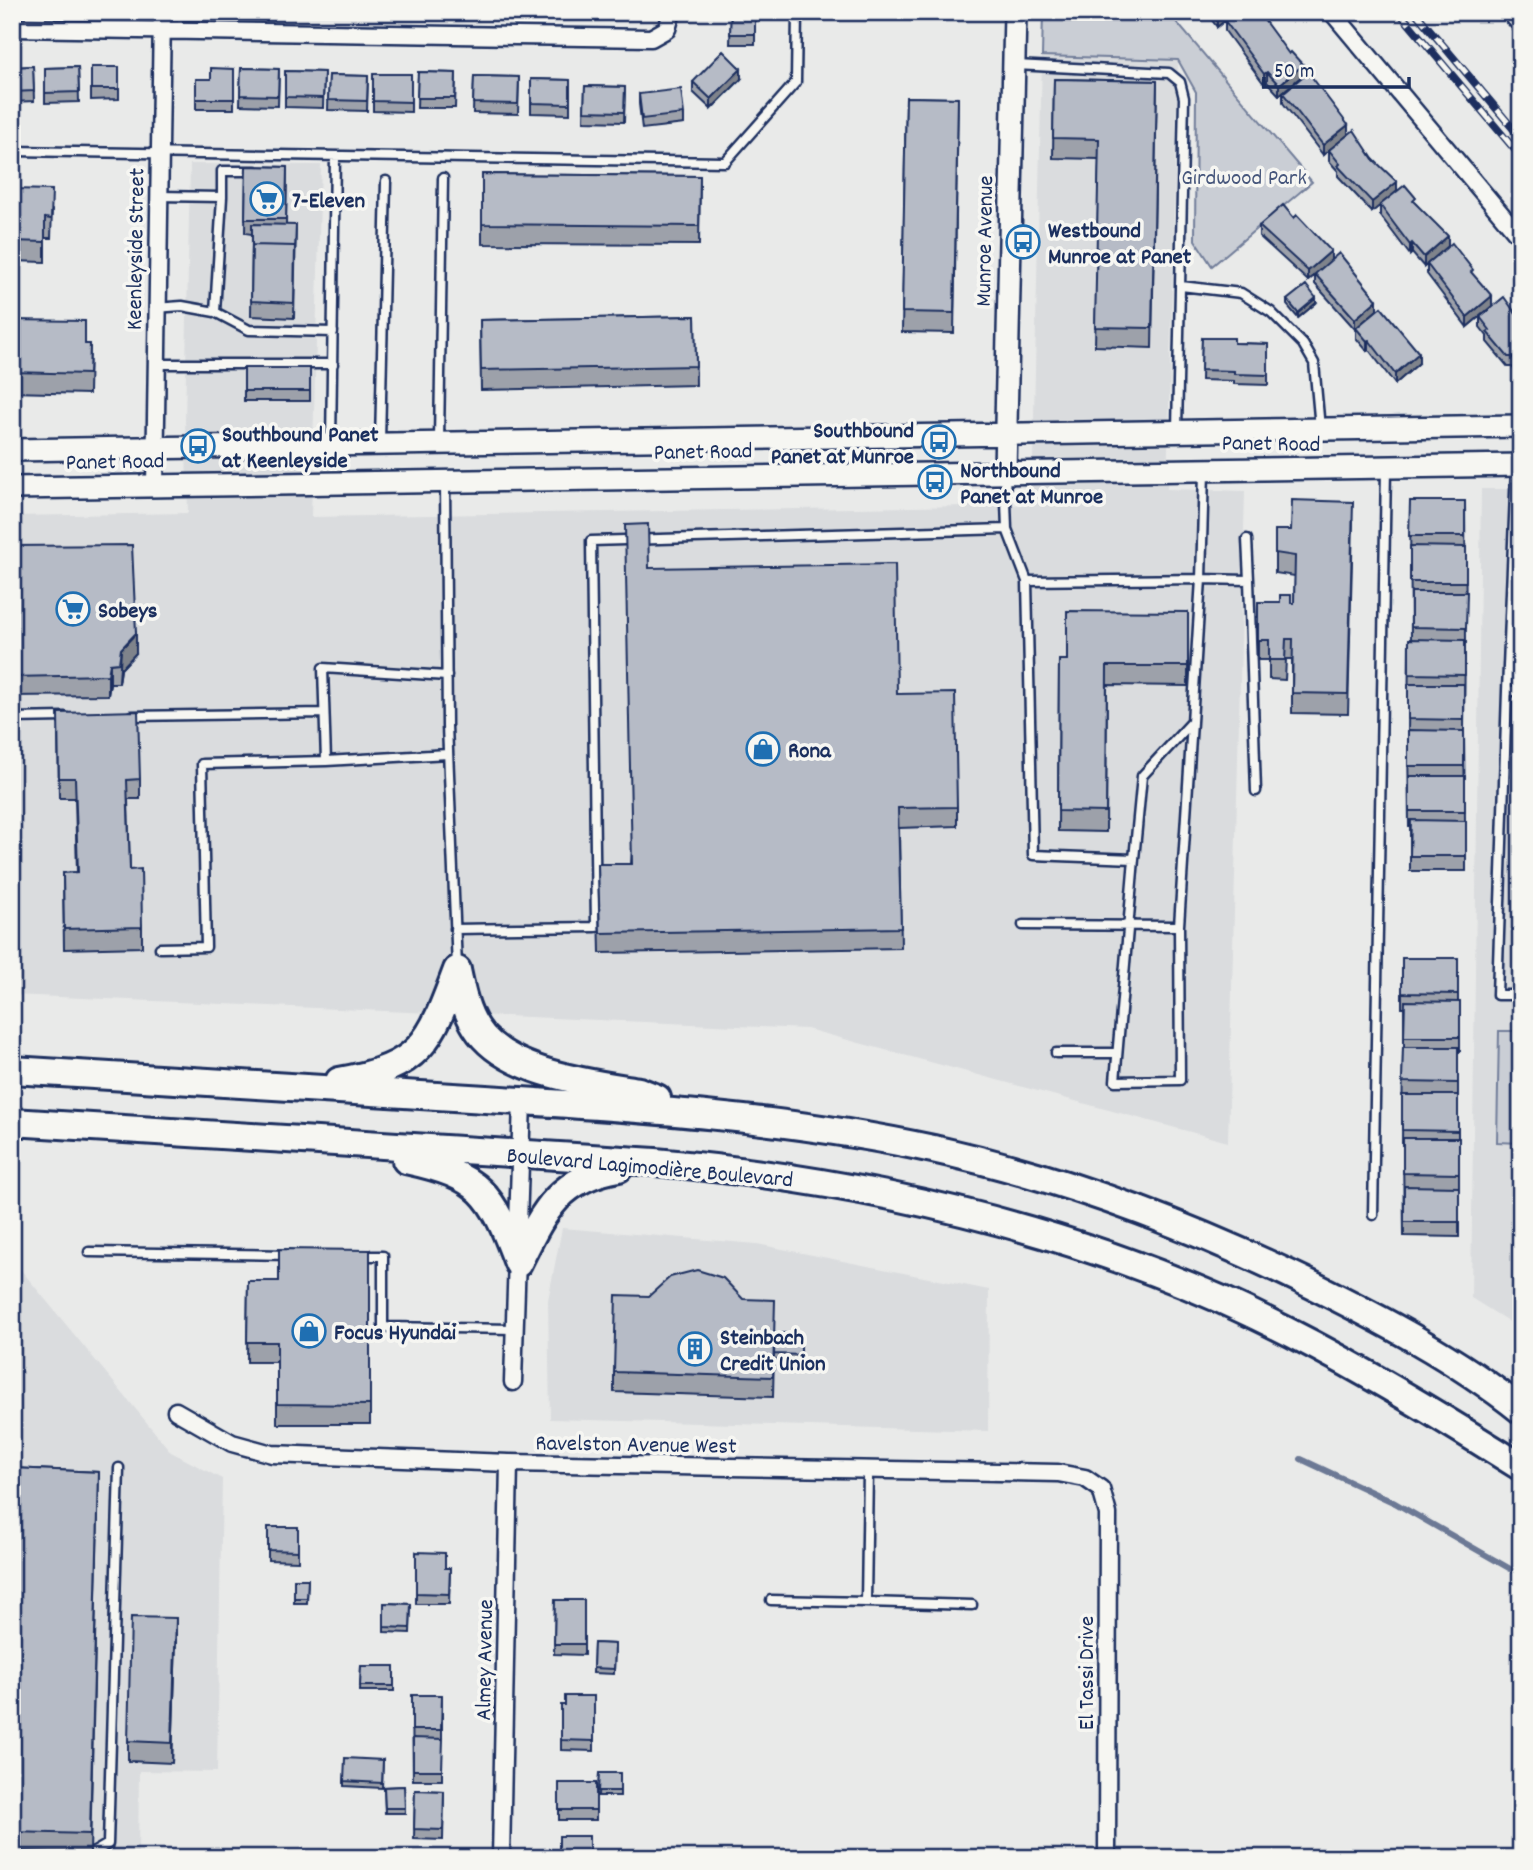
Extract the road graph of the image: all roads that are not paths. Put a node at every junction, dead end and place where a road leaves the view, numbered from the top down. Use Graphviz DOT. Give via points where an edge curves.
graph roads {
  1 [pos="162,12"];
  2 [pos="672,12"];
  3 [pos="797,12"];
  4 [pos="1015,12"];
  5 [pos="1332,12"];
  6 [pos="1510,12"];
  7 [pos="1521,26"];
  8 [pos="12,28"];
  9 [pos="162,32"];
  10 [pos="1013,65"];
  11 [pos="12,151"];
  12 [pos="159,154"];
  13 [pos="335,156"];
  14 [pos="263,171"];
  15 [pos="443,178"];
  16 [pos="386,181"];
  17 [pos="158,196"];
  18 [pos="222,197"];
  19 [pos="1521,238"];
  20 [pos="1181,286"];
  21 [pos="155,308"];
  22 [pos="215,312"];
  23 [pos="333,332"];
  24 [pos="156,363"];
  25 [pos="332,364"];
  26 [pos="1521,426"];
  27 [pos="1320,429"];
  28 [pos="1177,432"];
  29 [pos="1005,435"];
  30 [pos="438,444"];
  31 [pos="380,445"];
  32 [pos="331,446"];
  33 [pos="155,449"];
  34 [pos="12,450"];
  35 [pos="1518,465"];
  36 [pos="1204,468"];
  37 [pos="1386,468"];
  38 [pos="1005,471"];
  39 [pos="445,481"];
  40 [pos="155,486"];
  41 [pos="12,488"];
  42 [pos="1007,529"];
  43 [pos="1518,531"];
  44 [pos="1247,539"];
  45 [pos="1201,579"];
  46 [pos="1249,580"];
  47 [pos="1027,581"];
  48 [pos="447,676"];
  49 [pos="1507,691"];
  50 [pos="1521,691"];
  51 [pos="324,713"];
  52 [pos="121,716"];
  53 [pos="69,717"];
  54 [pos="12,718"];
  55 [pos="1192,722"];
  56 [pos="448,754"];
  57 [pos="326,761"];
  58 [pos="1256,791"];
  59 [pos="1134,859"];
  60 [pos="1023,925"];
  61 [pos="1128,926"];
  62 [pos="1179,926"];
  63 [pos="455,929"];
  64 [pos="160,948"];
  65 [pos="457,970"];
  66 [pos="1521,995"];
  67 [pos="1056,1053"];
  68 [pos="1117,1053"];
  69 [pos="12,1070"];
  70 [pos="296,1087"];
  71 [pos="522,1101"];
  72 [pos="697,1114"];
  73 [pos="12,1122"];
  74 [pos="326,1142"];
  75 [pos="521,1154"];
  76 [pos="655,1162"];
  77 [pos="1373,1215"];
  78 [pos="89,1252"];
  79 [pos="303,1255"];
  80 [pos="357,1256"];
  81 [pos="518,1263"];
  82 [pos="515,1329"];
  83 [pos="513,1382"];
  84 [pos="1521,1410"];
  85 [pos="176,1411"];
  86 [pos="509,1462"];
  87 [pos="1521,1467"];
  88 [pos="119,1468"];
  89 [pos="868,1471"];
  90 [pos="1101,1489"];
  91 [pos="771,1600"];
  92 [pos="866,1602"];
  93 [pos="972,1605"];
  94 [pos="84,1858"];
  95 [pos="501,1858"];
  96 [pos="1107,1858"];
  1 -- 9 [label="street, Keenleyside Street"];
  2 -- 9 [label="street" via="667,29 651,38"];
  3 -- 13 [label="lane" via="796,82 725,162"];
  4 -- 10 [label="street, Munroe Avenue"];
  5 -- 19 [label="street"];
  6 -- 7 [label="street"];
  8 -- 9 [label="street"];
  9 -- 12 [label="street, Keenleyside Street"];
  10 -- 20 [label="lane" via="1169,74 1180,82 1184,98"];
  10 -- 29 [label="street, Munroe Avenue"];
  11 -- 12 [label="lane"];
  12 -- 13 [label="lane"];
  12 -- 17 [label="street, Keenleyside Street"];
  13 -- 23 [label="lane"];
  14 -- 18 [label="lane" via="222,171"];
  15 -- 30 [label="lane"];
  16 -- 31 [label="lane"];
  17 -- 18 [label="lane"];
  17 -- 21 [label="street, Keenleyside Street"];
  18 -- 22 [label="lane"];
  20 -- 27 [label="lane" via="1241,293 1271,312 1303,344 1314,363"];
  20 -- 28 [label="lane"];
  21 -- 22 [label="lane" via="182,306"];
  21 -- 24 [label="street, Keenleyside Street"];
  22 -- 23 [label="lane" via="249,330"];
  23 -- 25 [label="lane"];
  24 -- 25 [label="lane"];
  24 -- 33 [label="street, Keenleyside Street"];
  25 -- 32 [label="lane"];
  26 -- 27 [label="street, Panet Road"];
  27 -- 28 [label="street, Panet Road"];
  28 -- 29 [label="street, Panet Road"];
  29 -- 30 [label="street, Panet Road"];
  29 -- 38 [label="street, Munroe Avenue"];
  30 -- 31 [label="street, Panet Road"];
  31 -- 32 [label="street, Panet Road"];
  32 -- 33 [label="street, Panet Road"];
  33 -- 34 [label="street, Panet Road"];
  33 -- 40 [label="street, Keenleyside Street"];
  35 -- 37 [label="street, Panet Road"];
  35 -- 43 [label="lane"];
  36 -- 37 [label="street, Panet Road"];
  36 -- 38 [label="street, Panet Road"];
  36 -- 45 [label="lane"];
  37 -- 77 [label="lane"];
  38 -- 39 [label="street, Panet Road"];
  38 -- 42 [label="lane"];
  39 -- 40 [label="street, Panet Road"];
  39 -- 48 [label="lane"];
  40 -- 41 [label="street, Panet Road"];
  42 -- 47 [label="lane"];
  42 -- 63 [label="lane" via="591,541 596,927"];
  43 -- 49 [label="lane" via="1509,580"];
  44 -- 46 [label="lane"];
  45 -- 46 [label="lane"];
  45 -- 47 [label="lane"];
  45 -- 55 [label="lane"];
  46 -- 58 [label="lane"];
  47 -- 59 [label="lane" via="1034,855"];
  48 -- 51 [label="lane" via="323,668"];
  48 -- 56 [label="lane"];
  49 -- 50 [label="lane"];
  49 -- 66 [label="lane" via="1497,995"];
  51 -- 52 [label="lane"];
  51 -- 57 [label="lane"];
  53 -- 54 [label="lane"];
  55 -- 59 [label="lane" via="1142,776"];
  55 -- 62 [label="lane"];
  56 -- 57 [label="lane"];
  56 -- 63 [label="lane"];
  57 -- 64 [label="lane" via="202,764 206,947"];
  59 -- 61 [label="lane"];
  60 -- 61 [label="lane"];
  61 -- 62 [label="lane"];
  61 -- 68 [label="lane"];
  62 -- 68 [label="lane" via="1180,1080 1115,1081"];
  63 -- 65 [label="lane"];
  65 -- 70 [label="main road" via="437,1025 410,1058 374,1073"];
  65 -- 72 [label="main road" via="468,1014 500,1052 524,1065 639,1091"];
  67 -- 68 [label="lane"];
  69 -- 70 [label="main road"];
  70 -- 71 [label="main road"];
  71 -- 72 [label="main road"];
  71 -- 75 [label="street"];
  72 -- 84 [label="main road" via="806,1126 935,1150 1133,1209 1236,1248 1334,1296 1472,1374"];
  73 -- 74 [label="main road, Boulevard Lagimodière Boulevard"];
  74 -- 75 [label="main road, Boulevard Lagimodière Boulevard"];
  74 -- 81 [label="main road" via="436,1166 469,1181 501,1216"];
  75 -- 76 [label="main road, Boulevard Lagimodière Boulevard"];
  75 -- 81 [label="street"];
  76 -- 81 [label="main road" via="605,1170 569,1185 542,1216"];
  76 -- 87 [label="main road, Boulevard Lagimodière Boulevard" via="883,1194 1069,1242 1218,1299 1297,1336"];
  78 -- 79 [label="lane"];
  80 -- 82 [label="lane" via="383,1256 383,1328"];
  81 -- 82 [label="street"];
  82 -- 83 [label="street"];
  85 -- 86 [label="street, Ravelston Avenue West" via="232,1443 272,1454"];
  86 -- 89 [label="street, Ravelston Avenue West"];
  86 -- 95 [label="street, Almey Avenue"];
  88 -- 94 [label="lane" via="108,1844"];
  89 -- 90 [label="street, Ravelston Avenue West" via="1058,1473 1085,1478"];
  89 -- 92 [label="lane"];
  90 -- 96 [label="street, El Tassi Drive" via="1108,1514"];
  91 -- 92 [label="lane"];
  92 -- 93 [label="lane"];
}
